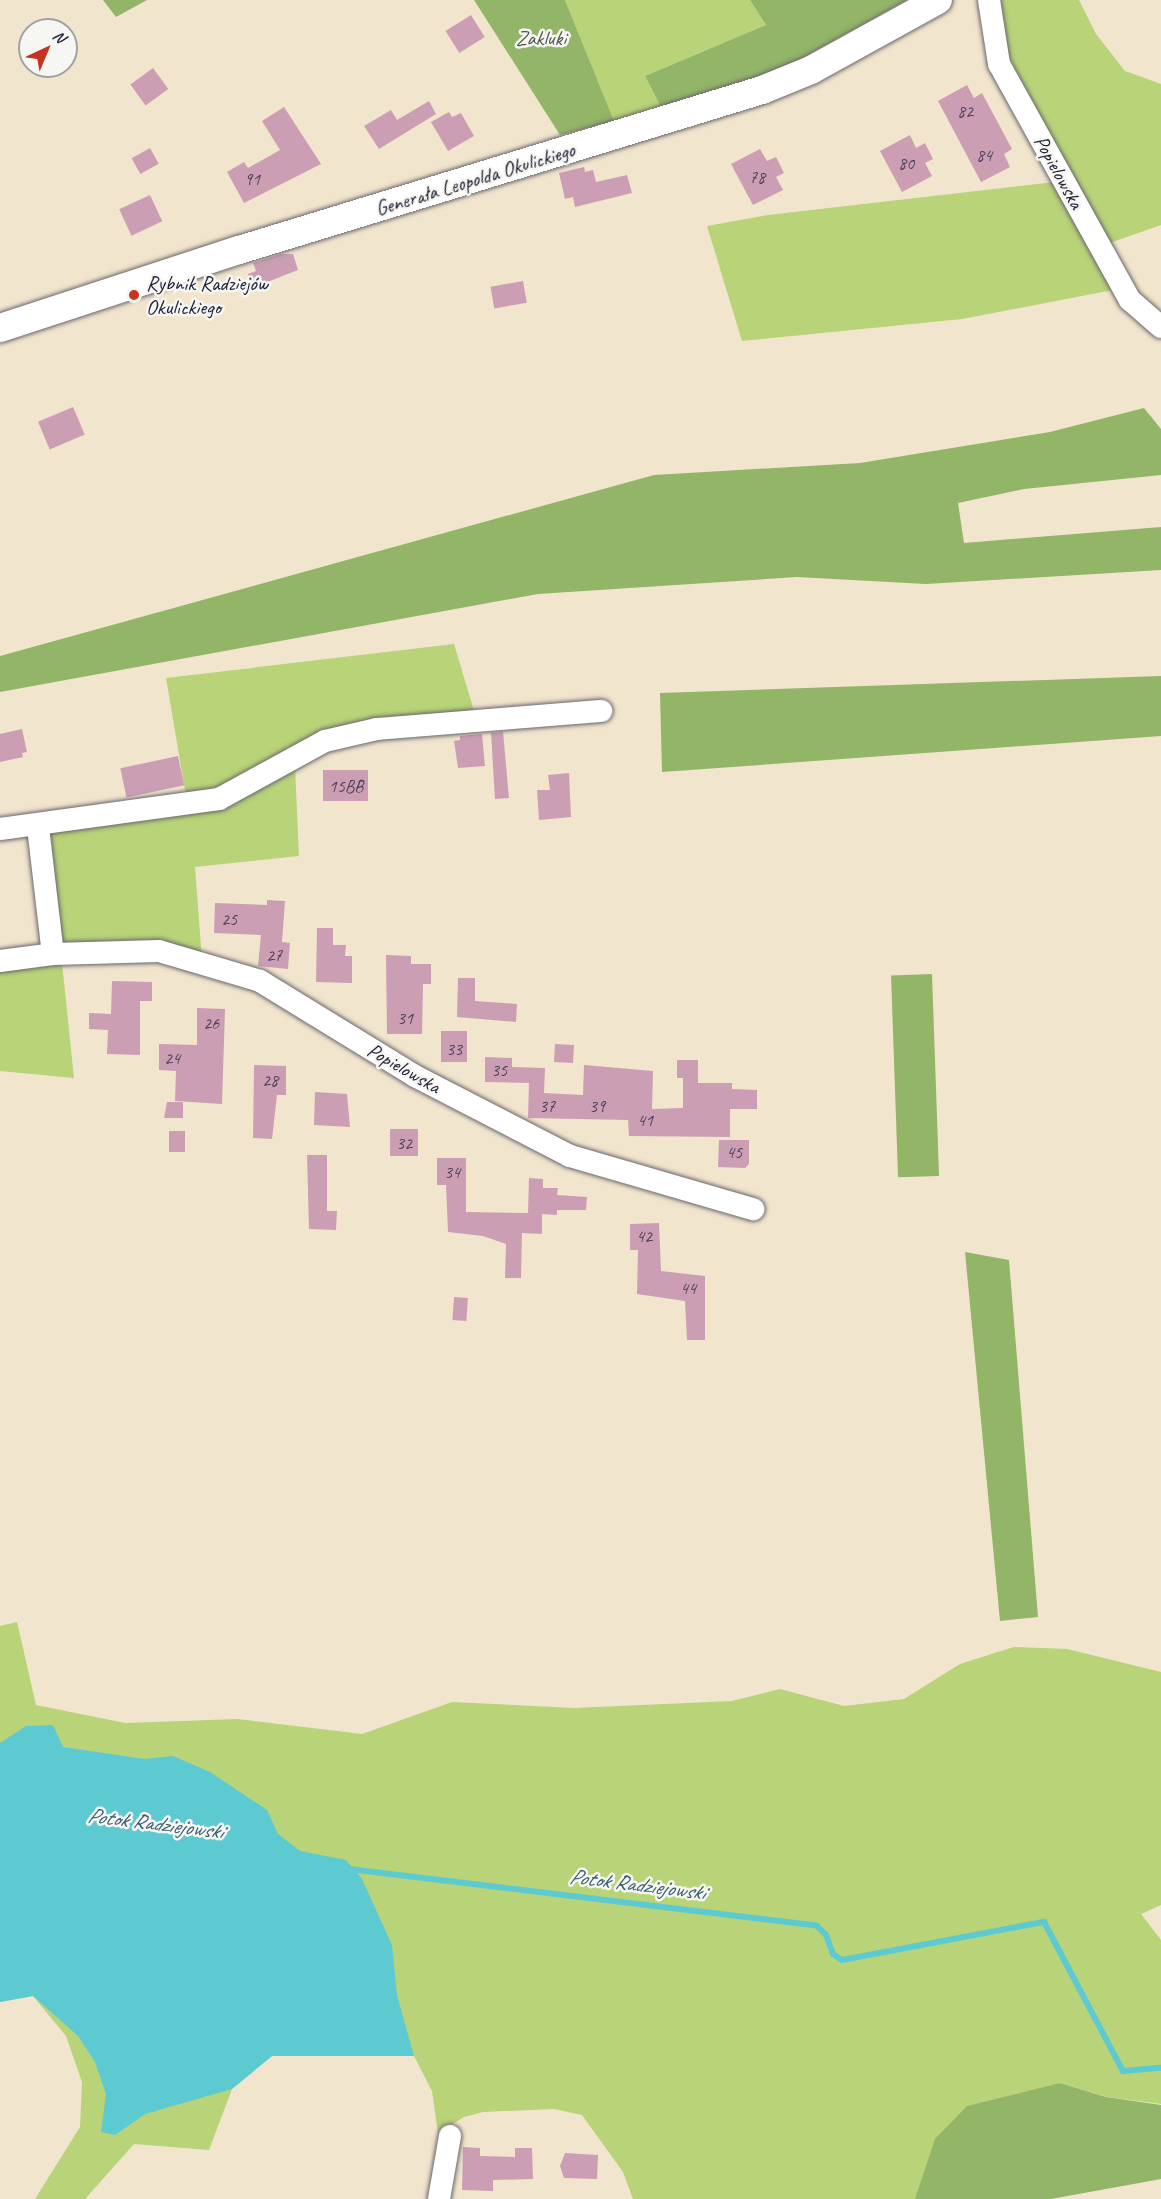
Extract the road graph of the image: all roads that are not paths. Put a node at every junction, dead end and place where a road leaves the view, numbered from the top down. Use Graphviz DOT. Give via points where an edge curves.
graph roads {
  1 [pos="938,0"];
  2 [pos="988,0"];
  3 [pos="1161,327"];
  4 [pos="0,328"];
  5 [pos="601,711"];
  6 [pos="38,827"];
  7 [pos="0,830"];
  8 [pos="53,954"];
  9 [pos="0,961"];
  10 [pos="753,1209"];
  11 [pos="450,2136"];
  12 [pos="440,2199"];
  1 -- 4 [label="street, Generała Leopolda Okulickiego" via="811,70 762,90 239,250"];
  2 -- 3 [label="street, Popielowska" via="999,64 1130,300"];
  5 -- 6 [label="street" via="377,729 326,741 219,799"];
  6 -- 7 [label="street"];
  6 -- 8 [label="street"];
  8 -- 9 [label="street, Popielowska"];
  8 -- 10 [label="street, Popielowska" via="159,951 260,981 415,1076 570,1156"];
  11 -- 12 [label="street"];
}
